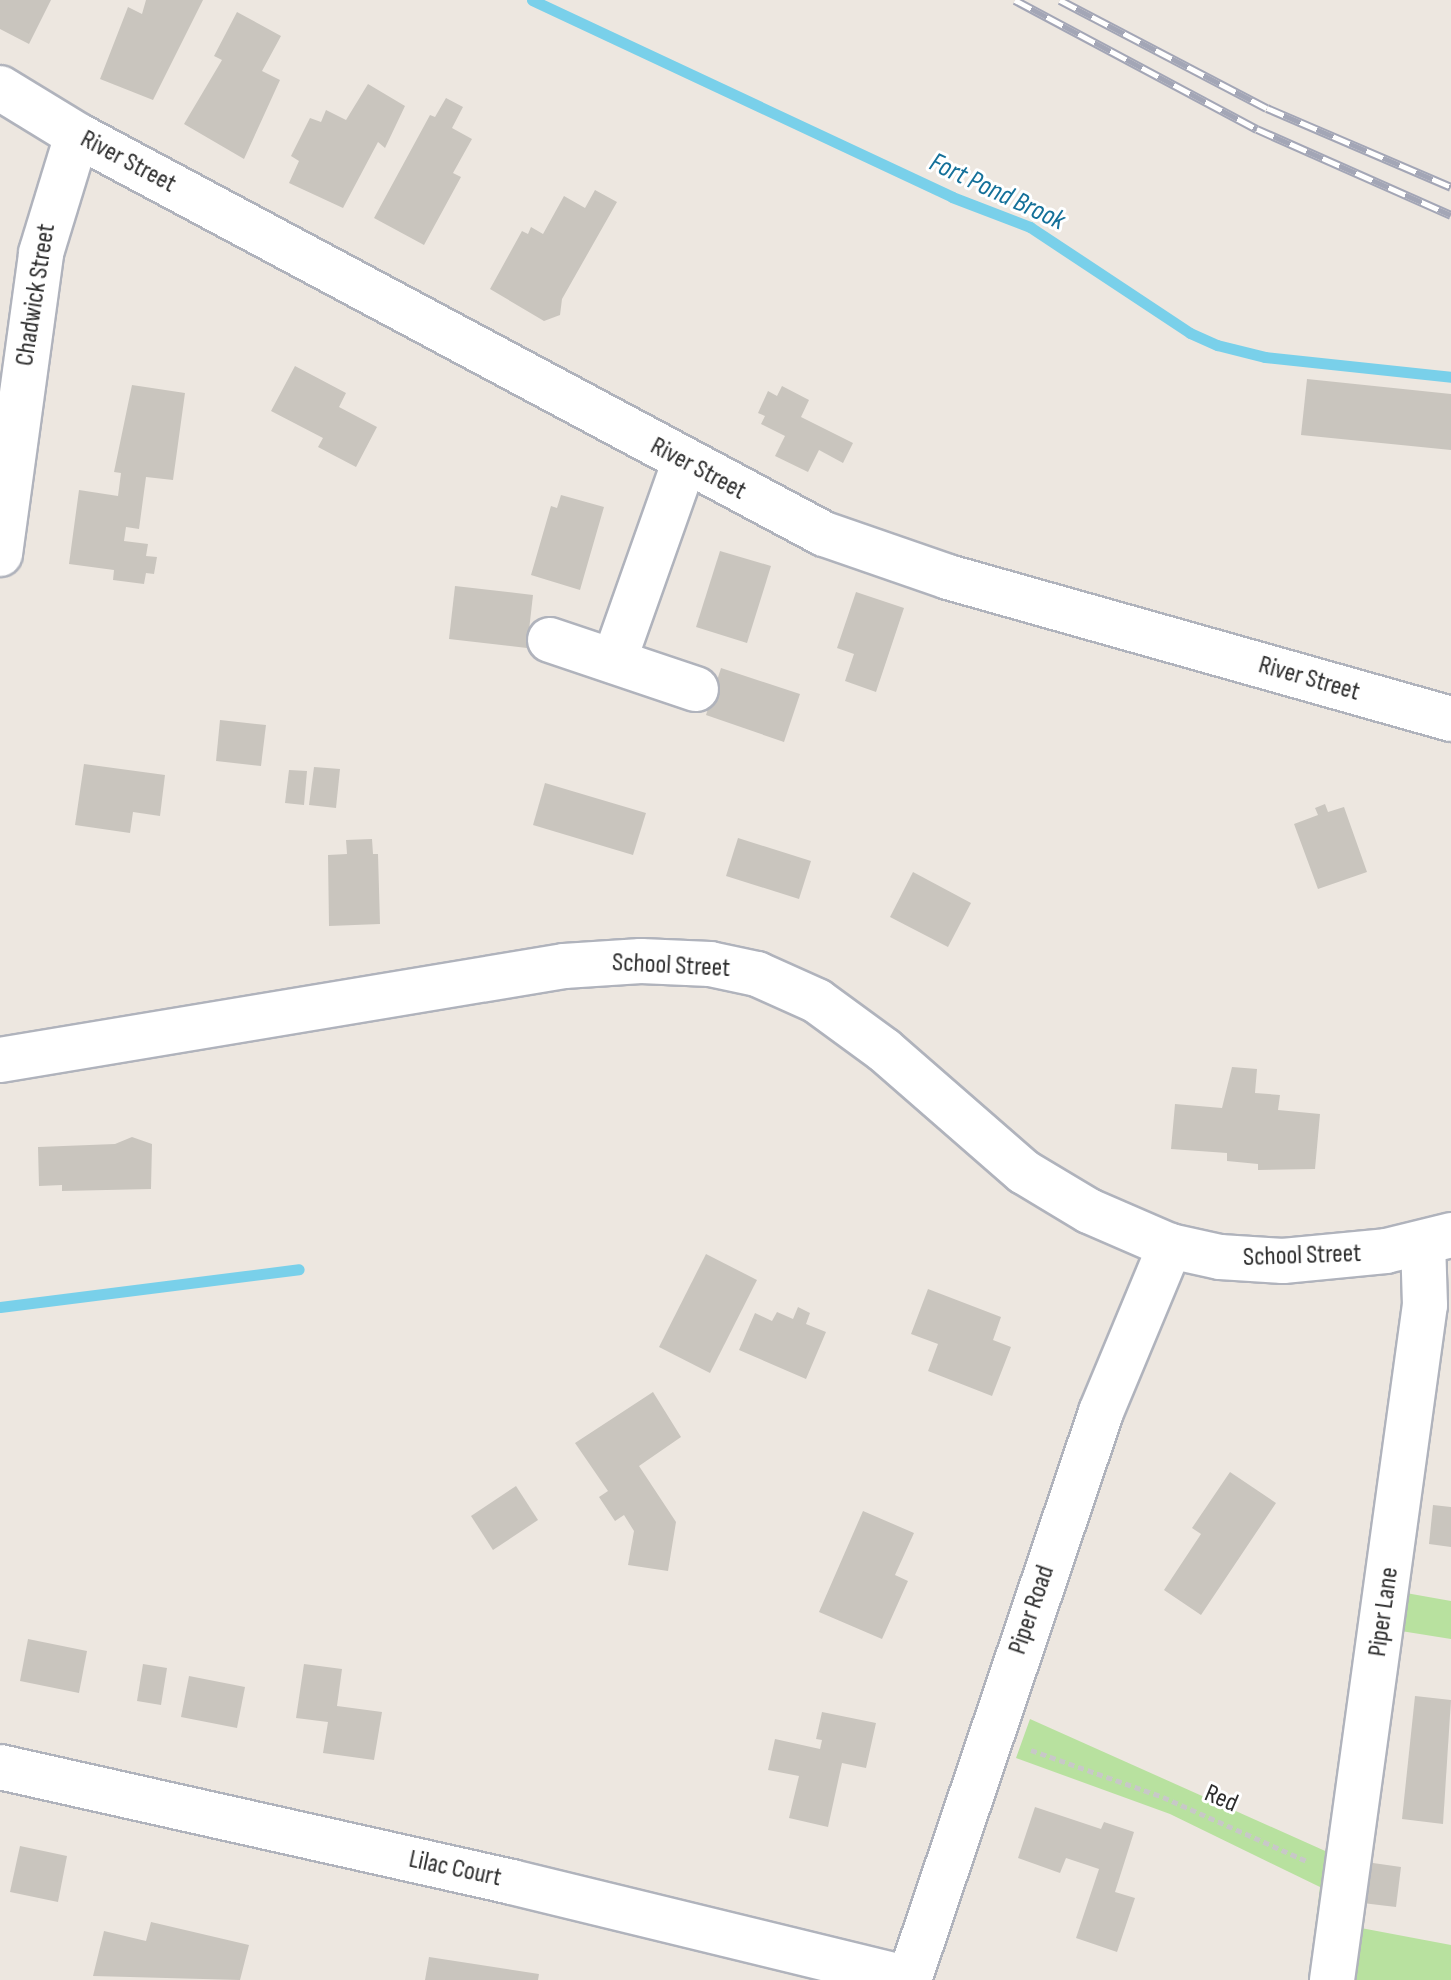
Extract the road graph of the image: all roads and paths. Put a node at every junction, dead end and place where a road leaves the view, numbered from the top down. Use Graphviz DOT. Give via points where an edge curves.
graph roads {
  1 [pos="0,88"];
  2 [pos="77,135"];
  3 [pos="685,461"];
  4 [pos="0,554"];
  5 [pos="550,640"];
  6 [pos="614,661"];
  7 [pos="696,689"];
  8 [pos="1451,719"];
  9 [pos="0,1060"];
  10 [pos="1437,1239"];
  11 [pos="1170,1246"];
  12 [pos="991,1730"];
  13 [pos="0,1767"];
  14 [pos="1321,1869"];
  15 [pos="909,1980"];
  16 [pos="1332,1980"];
  1 -- 2 [label="street, River Street"];
  2 -- 3 [label="street, River Street"];
  2 -- 4 [label="street, Chadwick Street" via="41,253"];
  3 -- 6 [label="street"];
  3 -- 8 [label="street, River Street" via="796,521 876,555"];
  5 -- 6 [label="street"];
  6 -- 7 [label="street"];
  9 -- 11 [label="street, School Street" via="564,966 641,961 727,966 772,979 826,1007 884,1050 1024,1172 1089,1211"];
  10 -- 11 [label="street, School Street" via="1344,1258 1283,1261"];
  10 -- 16 [label="street, Piper Lane"];
  11 -- 12 [label="street, Piper Road" via="1101,1412"];
  12 -- 14 [label="path, Red" via="1231,1825"];
  12 -- 15 [label="street, Piper Road"];
  13 -- 15 [label="street, Lilac Court" via="512,1882"];
}
